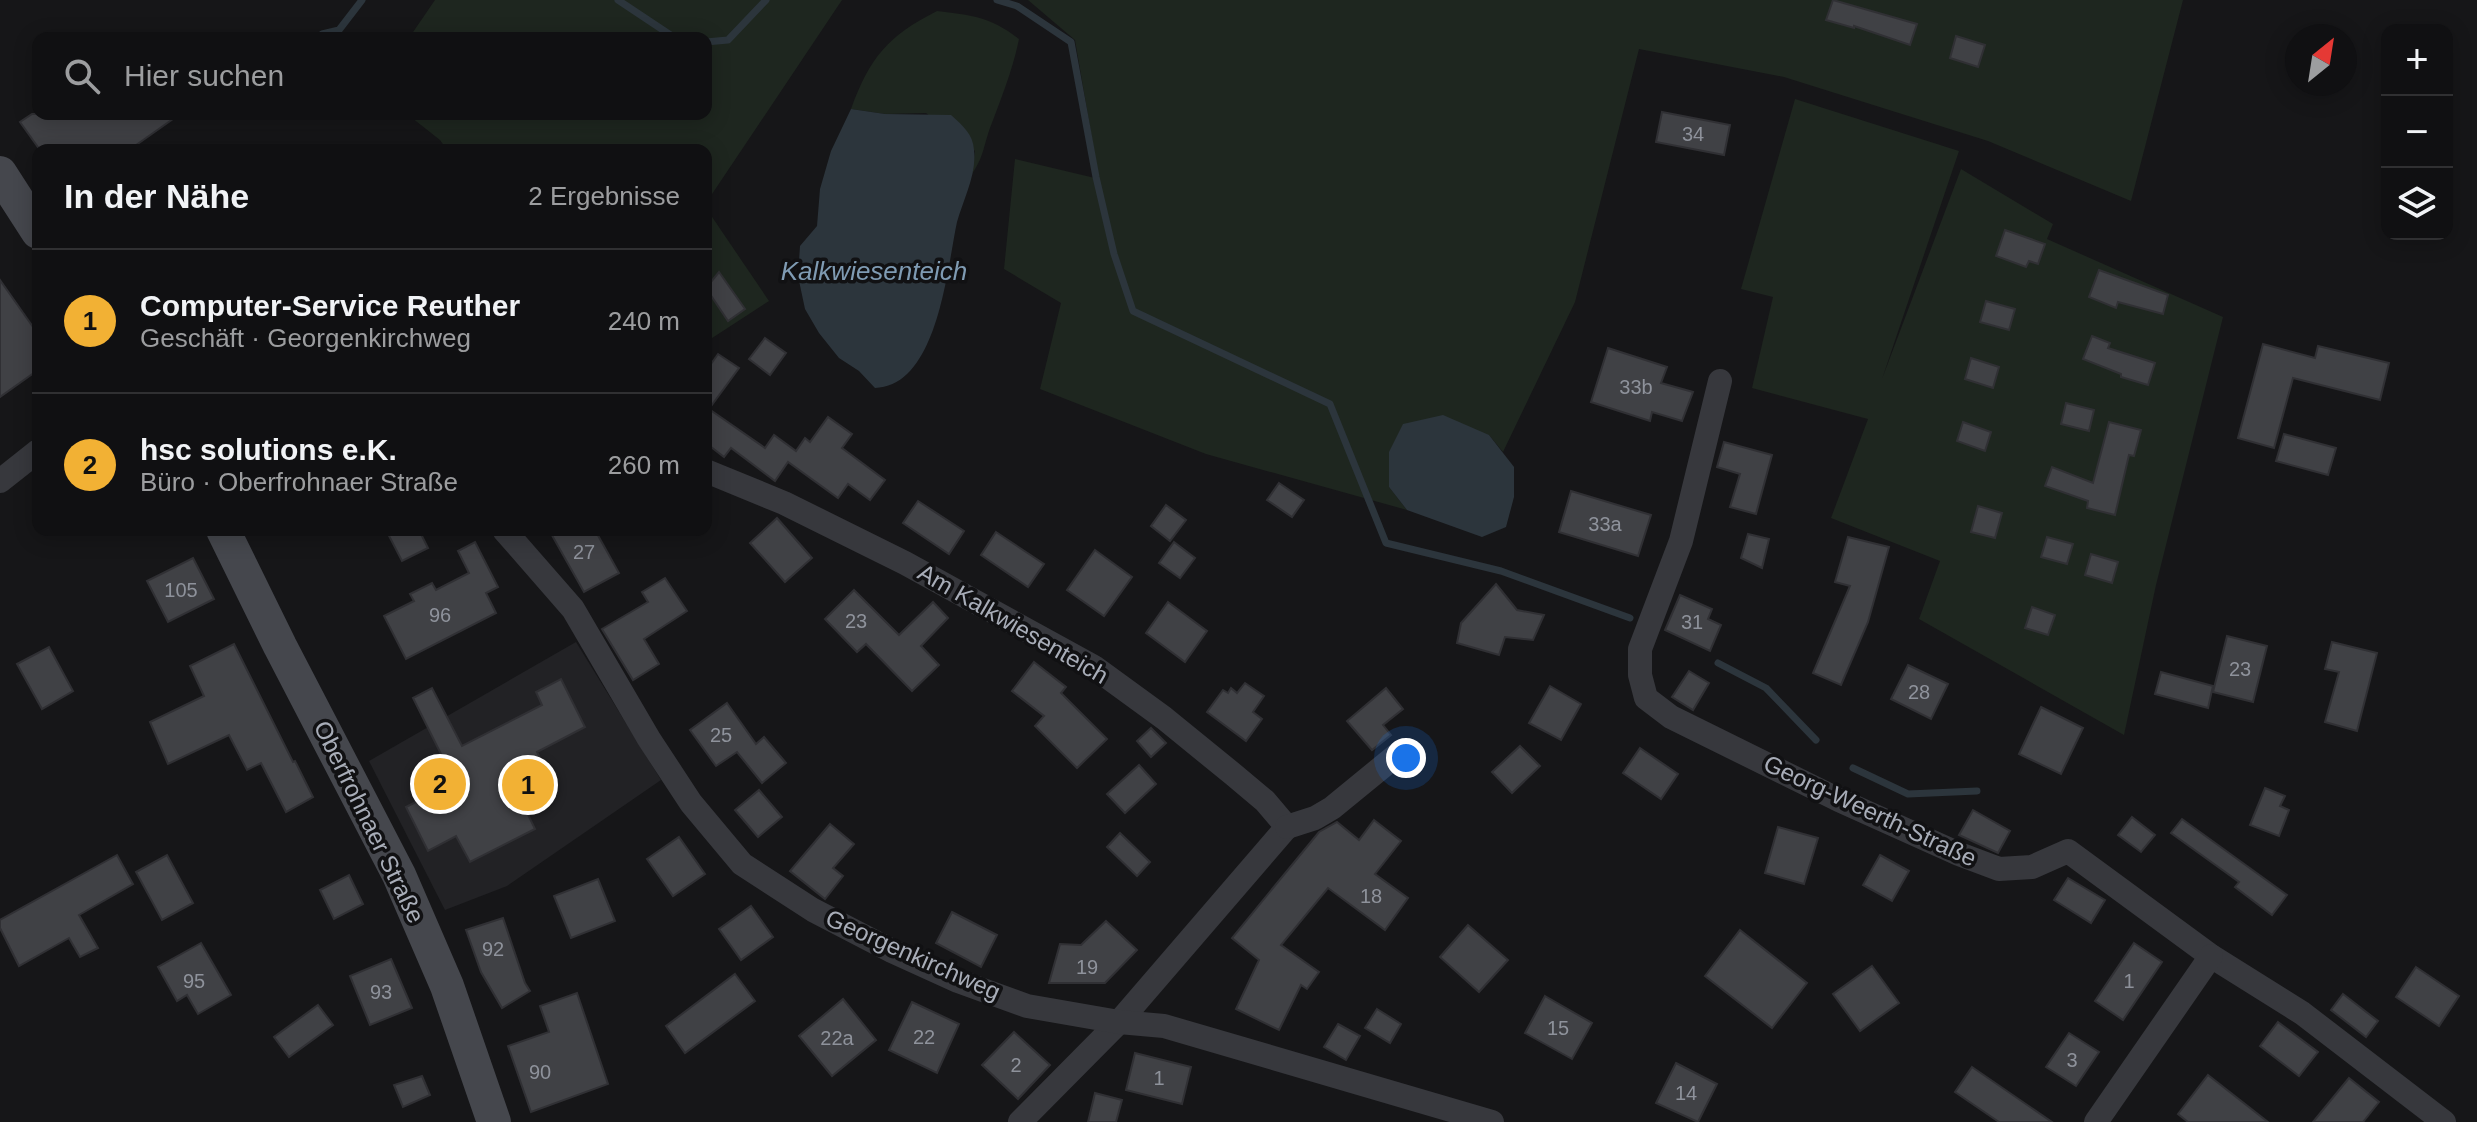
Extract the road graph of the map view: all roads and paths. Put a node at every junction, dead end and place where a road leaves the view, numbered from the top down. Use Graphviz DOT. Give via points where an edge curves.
graph roads {
  1 [pos="5,193"];
  2 [pos="32,225"];
  3 [pos="1720,381"];
  4 [pos="32,456"];
  5 [pos="712,473"];
  6 [pos="0,481"];
  7 [pos="226,536"];
  8 [pos="512,536"];
  9 [pos="1398,754"];
  10 [pos="1287,827"];
  11 [pos="2211,956"];
  12 [pos="1119,1022"];
  13 [pos="494,1122"];
  14 [pos="1020,1122"];
  15 [pos="1492,1122"];
  16 [pos="2096,1122"];
  17 [pos="2444,1122"];
  1 -- 2 [label="main road"];
  3 -- 11 [label="street, Georg-Weerth-Straße" via="1681,541 1640,649 1646,698 1671,717 1839,800 1999,869 2032,867 2068,851"];
  4 -- 6 [label="street"];
  5 -- 10 [label="street, Am Kalkwiesenteich" via="905,563 1094,667 1234,775"];
  7 -- 13 [label="main road, Oberfrohnaer Straße" via="399,875 447,986"];
  8 -- 12 [label="street, Georgenkirchweg" via="573,609 691,803 742,864 813,910 958,981 1027,1006"];
  9 -- 10 [label="street" via="1332,808"];
  10 -- 12 [label="street"];
  11 -- 16 [label="street"];
  11 -- 17 [label="street, Georg-Weerth-Straße" via="2302,1013"];
  12 -- 14 [label="street"];
  12 -- 15 [label="street, Georgenkirchweg" via="1164,1026"];
}
